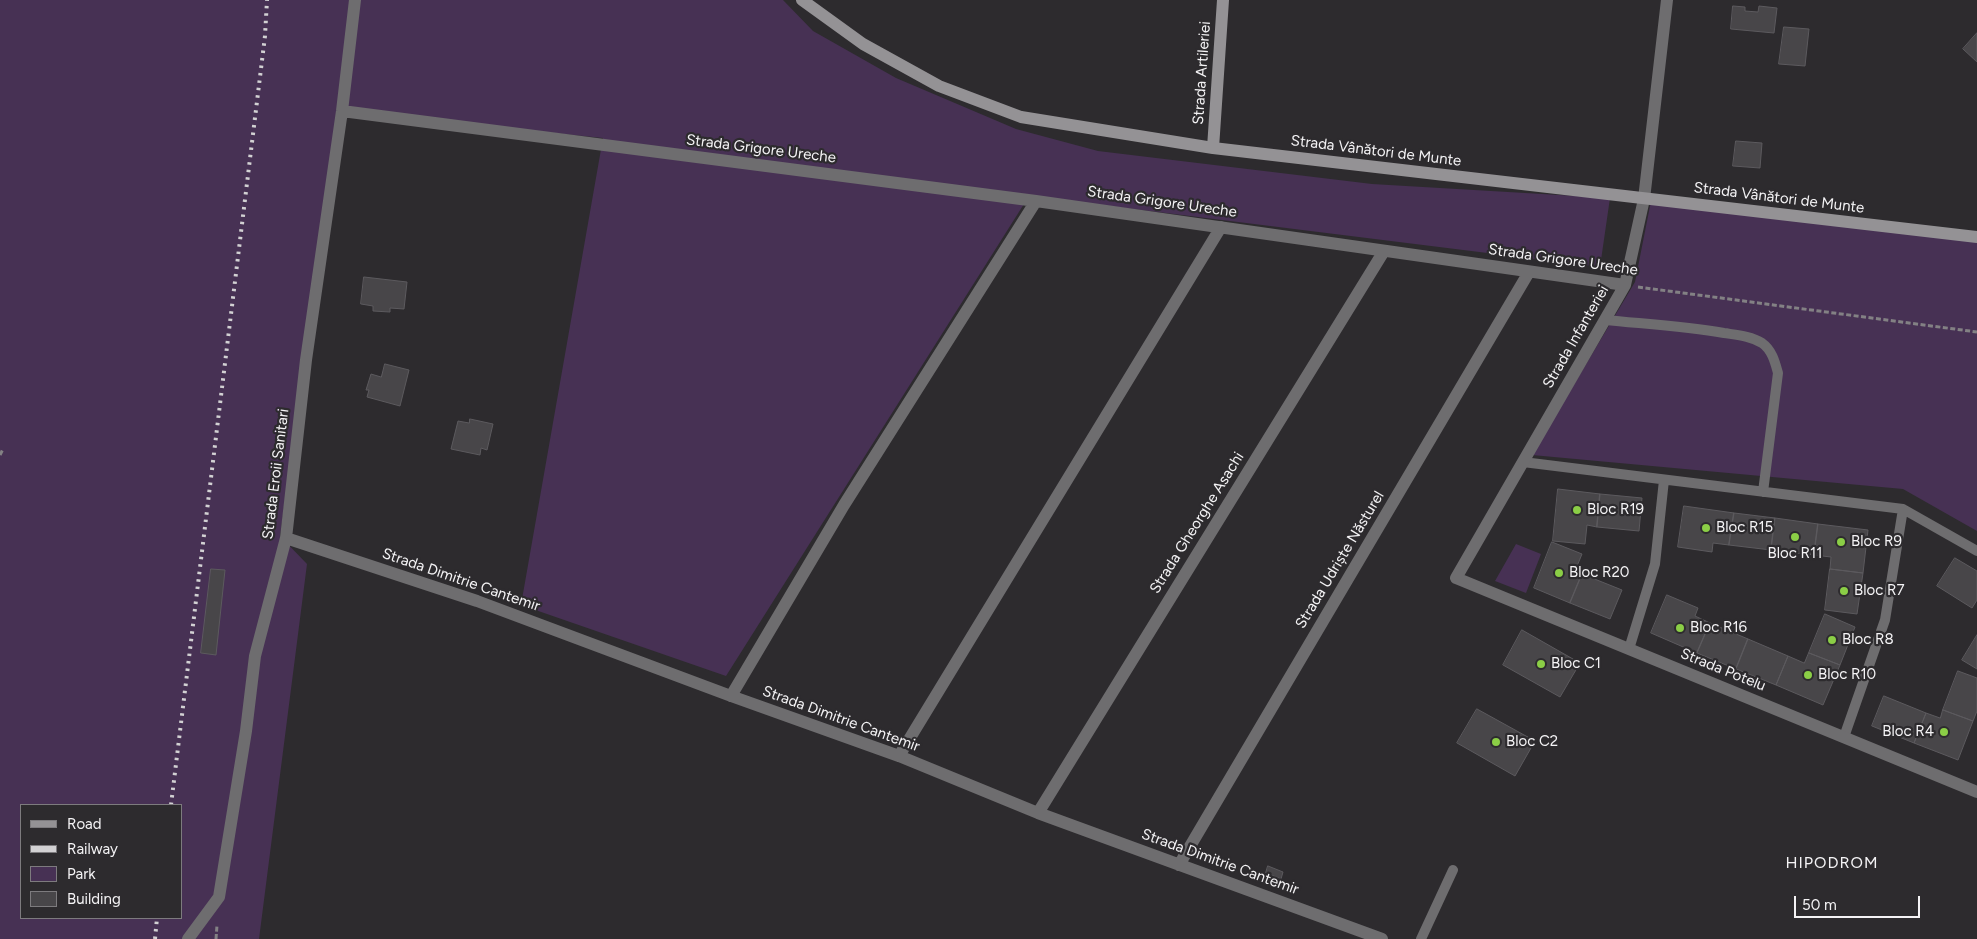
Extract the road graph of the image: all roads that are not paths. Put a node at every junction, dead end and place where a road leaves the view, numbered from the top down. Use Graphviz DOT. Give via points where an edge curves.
graph roads {
  1 [pos="355,0"];
  2 [pos="802,0"];
  3 [pos="1223,0"];
  4 [pos="1667,0"];
  5 [pos="342,110"];
  6 [pos="1213,148"];
  7 [pos="1644,199"];
  8 [pos="1036,201"];
  9 [pos="1221,227"];
  10 [pos="1977,237"];
  11 [pos="1384,251"];
  12 [pos="1529,272"];
  13 [pos="1625,285"];
  14 [pos="1605,320"];
  15 [pos="1523,462"];
  16 [pos="1664,480"];
  17 [pos="1762,492"];
  18 [pos="1903,509"];
  19 [pos="286,538"];
  20 [pos="1977,550"];
  21 [pos="1456,578"];
  22 [pos="1628,648"];
  23 [pos="731,696"];
  24 [pos="1844,737"];
  25 [pos="899,756"];
  26 [pos="1977,792"];
  27 [pos="1038,813"];
  28 [pos="1179,865"];
  29 [pos="1453,870"];
  30 [pos="188,939"];
  31 [pos="1382,939"];
  32 [pos="1421,939"];
  1 -- 5 [label="street, Strada Eroii Sanitari"];
  2 -- 6 [label="street, Strada Vânători de Munte" via="863,44 939,86 1021,117"];
  3 -- 6 [label="street, Strada Artileriei"];
  4 -- 7 [label="street, Strada Infanteriei"];
  5 -- 8 [label="street, Strada Grigore Ureche"];
  5 -- 19 [label="street, Strada Eroii Sanitari" via="306,360"];
  6 -- 7 [label="street, Strada Vânători de Munte"];
  7 -- 10 [label="street, Strada Vânători de Munte"];
  7 -- 13 [label="street, Strada Infanteriei"];
  8 -- 9 [label="street, Strada Grigore Ureche"];
  8 -- 23 [label="street" via="844,505"];
  9 -- 11 [label="street, Strada Grigore Ureche"];
  9 -- 25 [label="street"];
  11 -- 12 [label="street, Strada Grigore Ureche"];
  11 -- 27 [label="street, Strada Gheorghe Asachi"];
  12 -- 13 [label="street, Strada Grigore Ureche"];
  12 -- 28 [label="street, Strada Udriște Năsturel"];
  13 -- 14 [label="street, Strada Infanteriei"];
  14 -- 15 [label="street, Strada Infanteriei"];
  14 -- 17 [label="lane" via="1748,337 1769,350 1778,373"];
  15 -- 16 [label="lane"];
  15 -- 21 [label="street, Strada Infanteriei"];
  16 -- 17 [label="lane"];
  16 -- 22 [label="lane" via="1655,564"];
  17 -- 18 [label="lane"];
  18 -- 20 [label="lane"];
  18 -- 24 [label="lane" via="1885,620"];
  19 -- 23 [label="street, Strada Dimitrie Cantemir" via="477,600"];
  19 -- 30 [label="street, Strada Eroii Sanitari" via="255,656 219,897"];
  21 -- 22 [label="street, Strada Potelu"];
  22 -- 24 [label="street, Strada Potelu"];
  23 -- 25 [label="street, Strada Dimitrie Cantemir"];
  24 -- 26 [label="street, Strada Potelu"];
  25 -- 27 [label="street, Strada Dimitrie Cantemir"];
  27 -- 28 [label="street, Strada Dimitrie Cantemir"];
  28 -- 31 [label="street, Strada Dimitrie Cantemir"];
  29 -- 32 [label="lane"];
}
